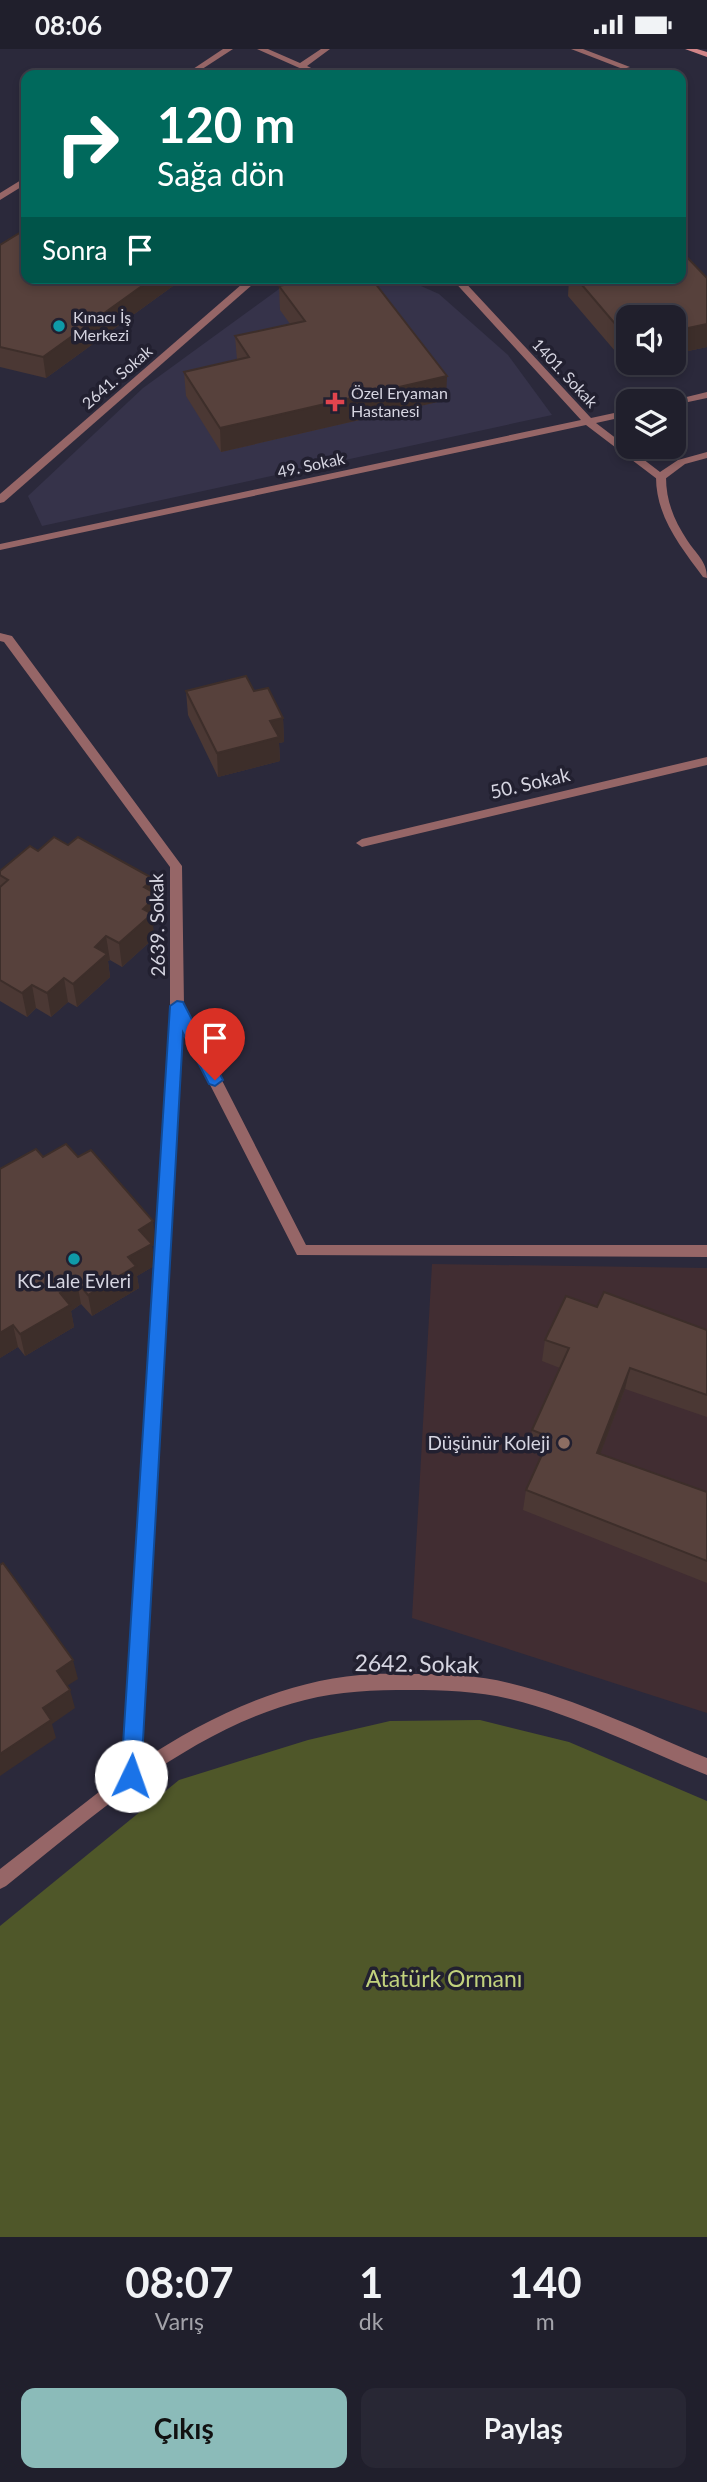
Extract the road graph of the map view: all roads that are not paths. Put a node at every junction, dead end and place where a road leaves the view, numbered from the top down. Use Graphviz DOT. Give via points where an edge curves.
graph roads {
  1 [pos="229,49"];
  2 [pos="261,49"];
  3 [pos="326,49"];
  4 [pos="575,49"];
  5 [pos="689,49"];
  6 [pos="707,55"];
  7 [pos="301,66"];
  8 [pos="626,67"];
  9 [pos="196,70"];
  10 [pos="310,70"];
  11 [pos="21,183"];
  12 [pos="0,197"];
  13 [pos="248,284"];
  14 [pos="462,284"];
  15 [pos="707,395"];
  16 [pos="686,399"];
  17 [pos="616,416"];
  18 [pos="589,422"];
  19 [pos="707,455"];
  20 [pos="661,477"];
  21 [pos="0,500"];
  22 [pos="0,547"];
  23 [pos="707,575"];
  24 [pos="0,637"];
  25 [pos="707,761"];
  26 [pos="362,843"];
  27 [pos="177,1006"];
  28 [pos="707,1251"];
  29 [pos="707,1767"];
  30 [pos="131,1776"];
  31 [pos="0,1880"];
  1 -- 9 [label="street"];
  2 -- 7 [label="street"];
  3 -- 7 [label="street"];
  4 -- 8 [label="street"];
  5 -- 6 [label="main road"];
  7 -- 10 [label="street"];
  11 -- 12 [label="street"];
  13 -- 21 [label="street, 2641. Sokak"];
  14 -- 18 [label="street, 1401. Sokak"];
  15 -- 16 [label="street"];
  17 -- 18 [label="street, 49. Sokak"];
  18 -- 20 [label="street, 1401. Sokak"];
  18 -- 22 [label="street, 49. Sokak"];
  19 -- 20 [label="street" via="669,467"];
  20 -- 23 [label="street" via="664,508"];
  24 -- 27 [label="street, 2639. Sokak" via="8,639 176,866"];
  25 -- 26 [label="street, 50. Sokak"];
  27 -- 28 [label="street" via="302,1251"];
  27 -- 30 [label="street, 2639. Sokak"];
  29 -- 30 [label="street, 2642. Sokak" via="562,1707 508,1690 437,1682 356,1682 279,1699 216,1725"];
  30 -- 31 [label="street, 2642. Sokak"];
}
